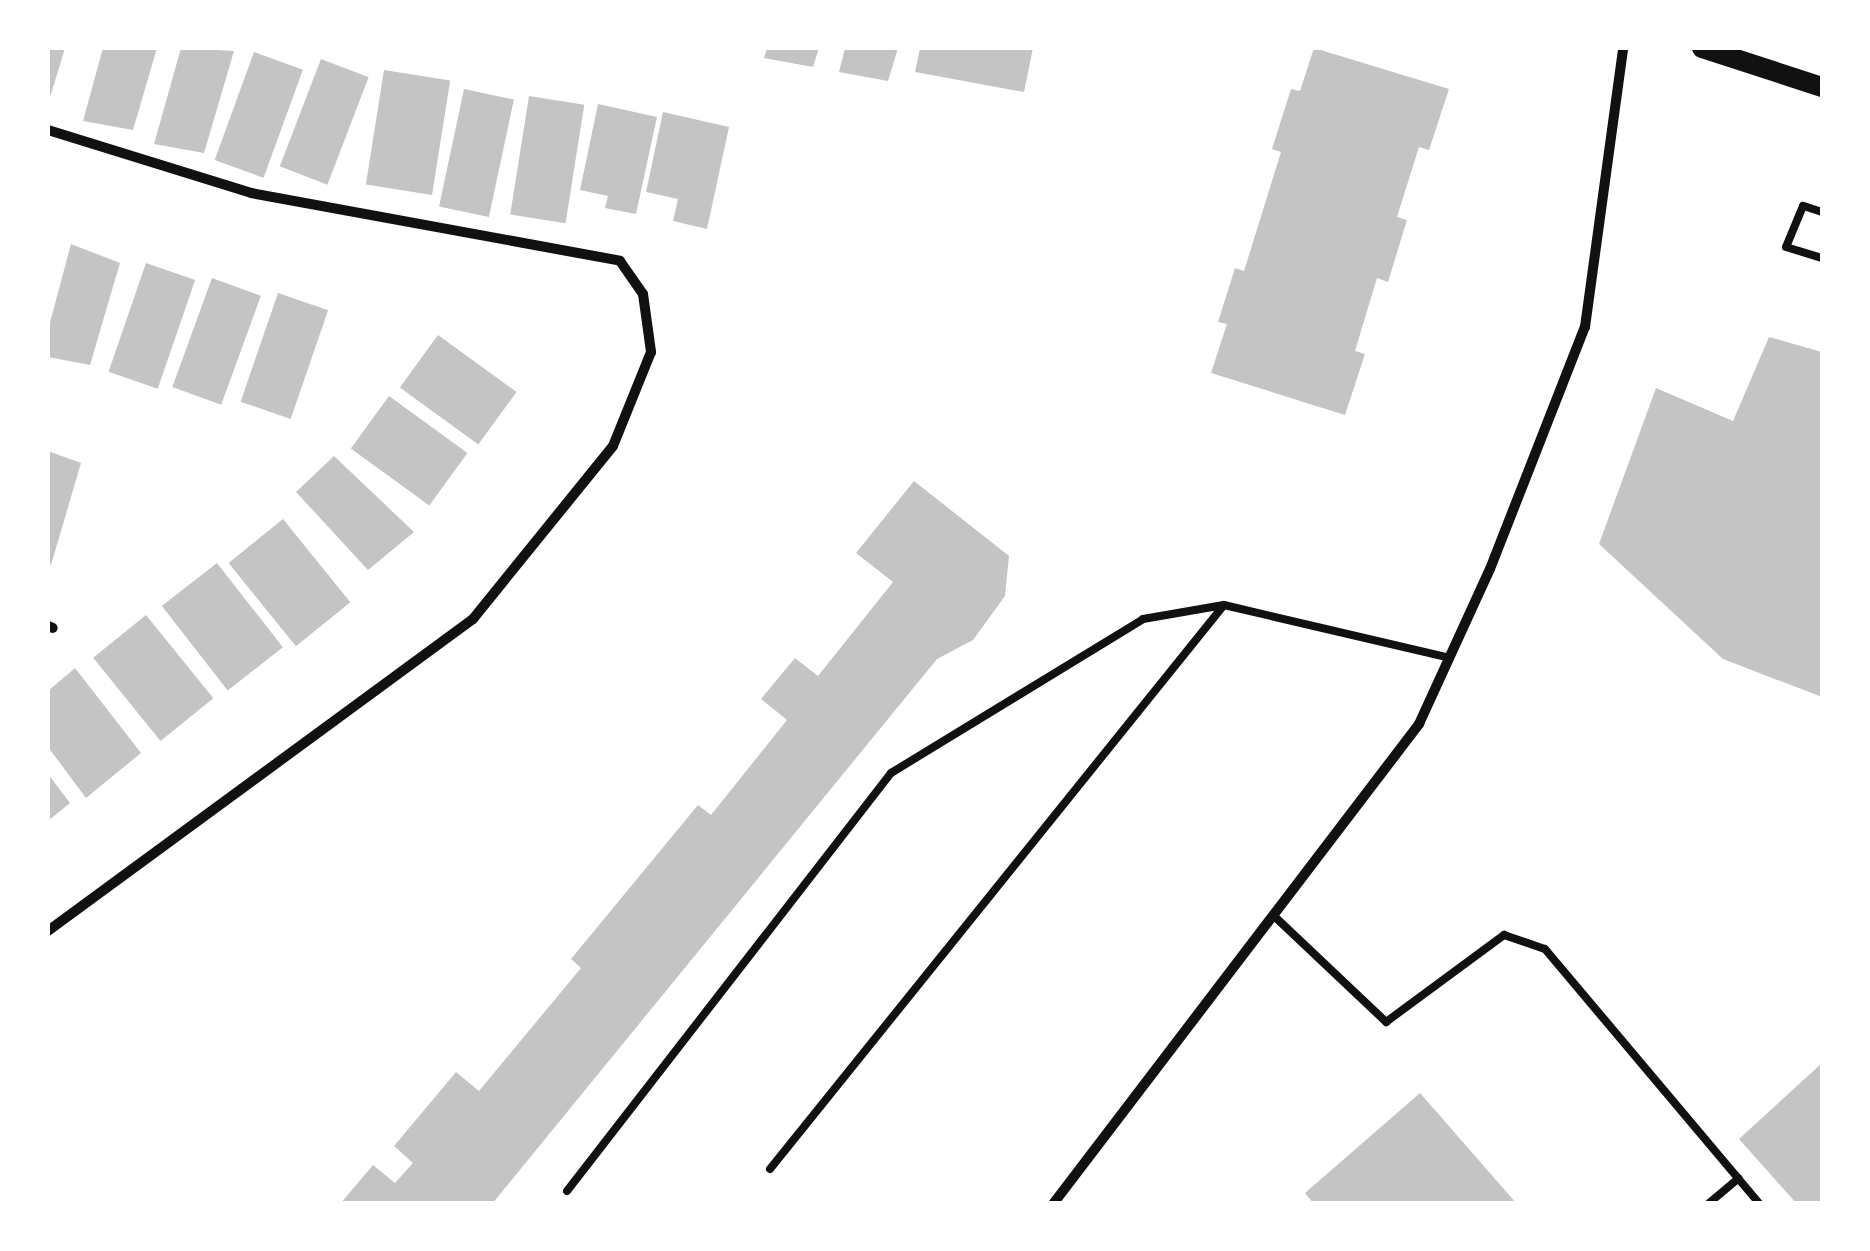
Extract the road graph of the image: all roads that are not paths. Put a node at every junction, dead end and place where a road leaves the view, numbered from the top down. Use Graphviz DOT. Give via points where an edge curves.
graph roads {
  1 [pos="1623,48"];
  2 [pos="1702,48"];
  3 [pos="1822,87"];
  4 [pos="48,130"];
  5 [pos="1822,212"];
  6 [pos="1822,258"];
  7 [pos="1224,605"];
  8 [pos="1450,658"];
  9 [pos="1273,915"];
  10 [pos="48,931"];
  11 [pos="770,1169"];
  12 [pos="1739,1178"];
  13 [pos="567,1191"];
  14 [pos="1053,1204"];
  15 [pos="1708,1204"];
  16 [pos="1760,1204"];
  1 -- 8 [label="street" via="1585,327"];
  2 -- 3 [label="main road"];
  4 -- 10 [label="street" via="250,193 620,262 643,294 650,352 614,446 473,619"];
  5 -- 6 [label="lane" via="1804,206 1786,247"];
  7 -- 8 [label="lane"];
  7 -- 11 [label="lane"];
  7 -- 13 [label="lane" via="1143,620 891,773"];
  8 -- 9 [label="street" via="1419,724"];
  9 -- 12 [label="lane" via="1386,1022 1504,935 1546,949"];
  9 -- 14 [label="street"];
  12 -- 15 [label="lane"];
  12 -- 16 [label="lane"];
}
